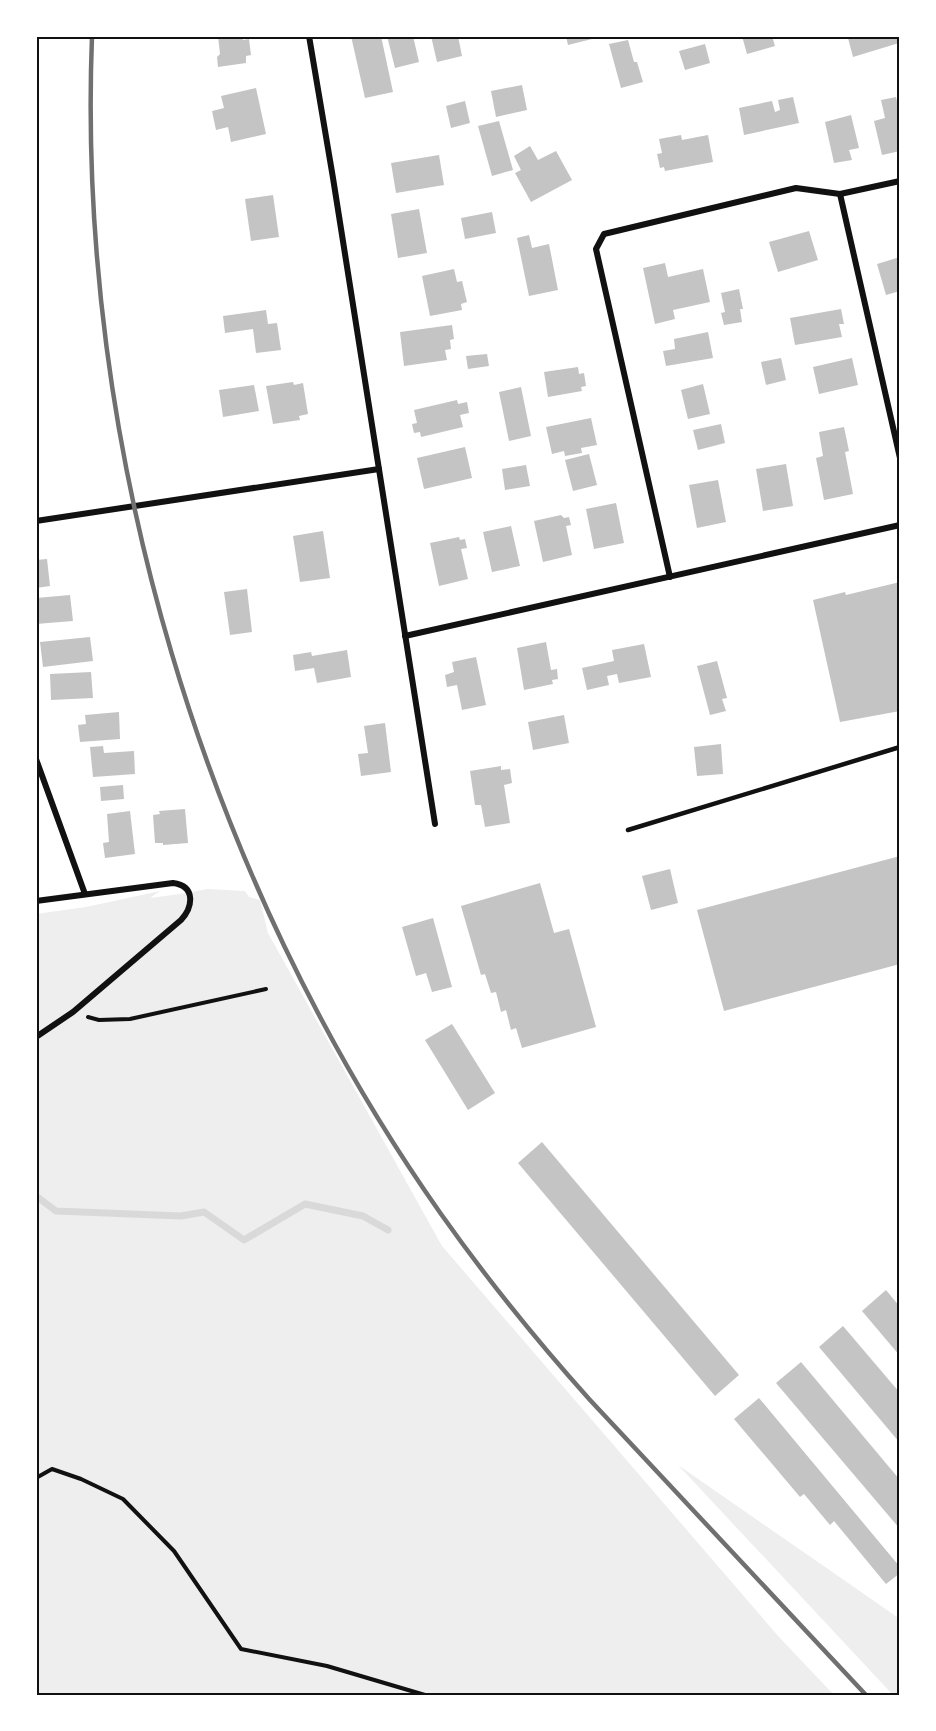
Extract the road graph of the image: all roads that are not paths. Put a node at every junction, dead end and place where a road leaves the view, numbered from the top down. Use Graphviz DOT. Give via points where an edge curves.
graph roads {
  1 [pos="309,36"];
  2 [pos="900,181"];
  3 [pos="840,195"];
  4 [pos="900,458"];
  5 [pos="379,469"];
  6 [pos="36,521"];
  7 [pos="900,525"];
  8 [pos="670,577"];
  9 [pos="405,636"];
  10 [pos="900,747"];
  11 [pos="36,759"];
  12 [pos="435,824"];
  13 [pos="628,830"];
  14 [pos="85,894"];
  15 [pos="36,901"];
  16 [pos="36,1037"];
  1 -- 5 [label="street"];
  2 -- 3 [label="street"];
  3 -- 4 [label="street"];
  3 -- 8 [label="street" via="796,188 604,234 596,249"];
  5 -- 6 [label="street"];
  5 -- 9 [label="street"];
  7 -- 8 [label="street"];
  8 -- 9 [label="street"];
  9 -- 12 [label="street"];
  10 -- 13 [label="lane"];
  11 -- 14 [label="street"];
  14 -- 15 [label="street"];
  14 -- 16 [label="street" via="173,883 182,885 191,904 181,920 73,1012"];
}
